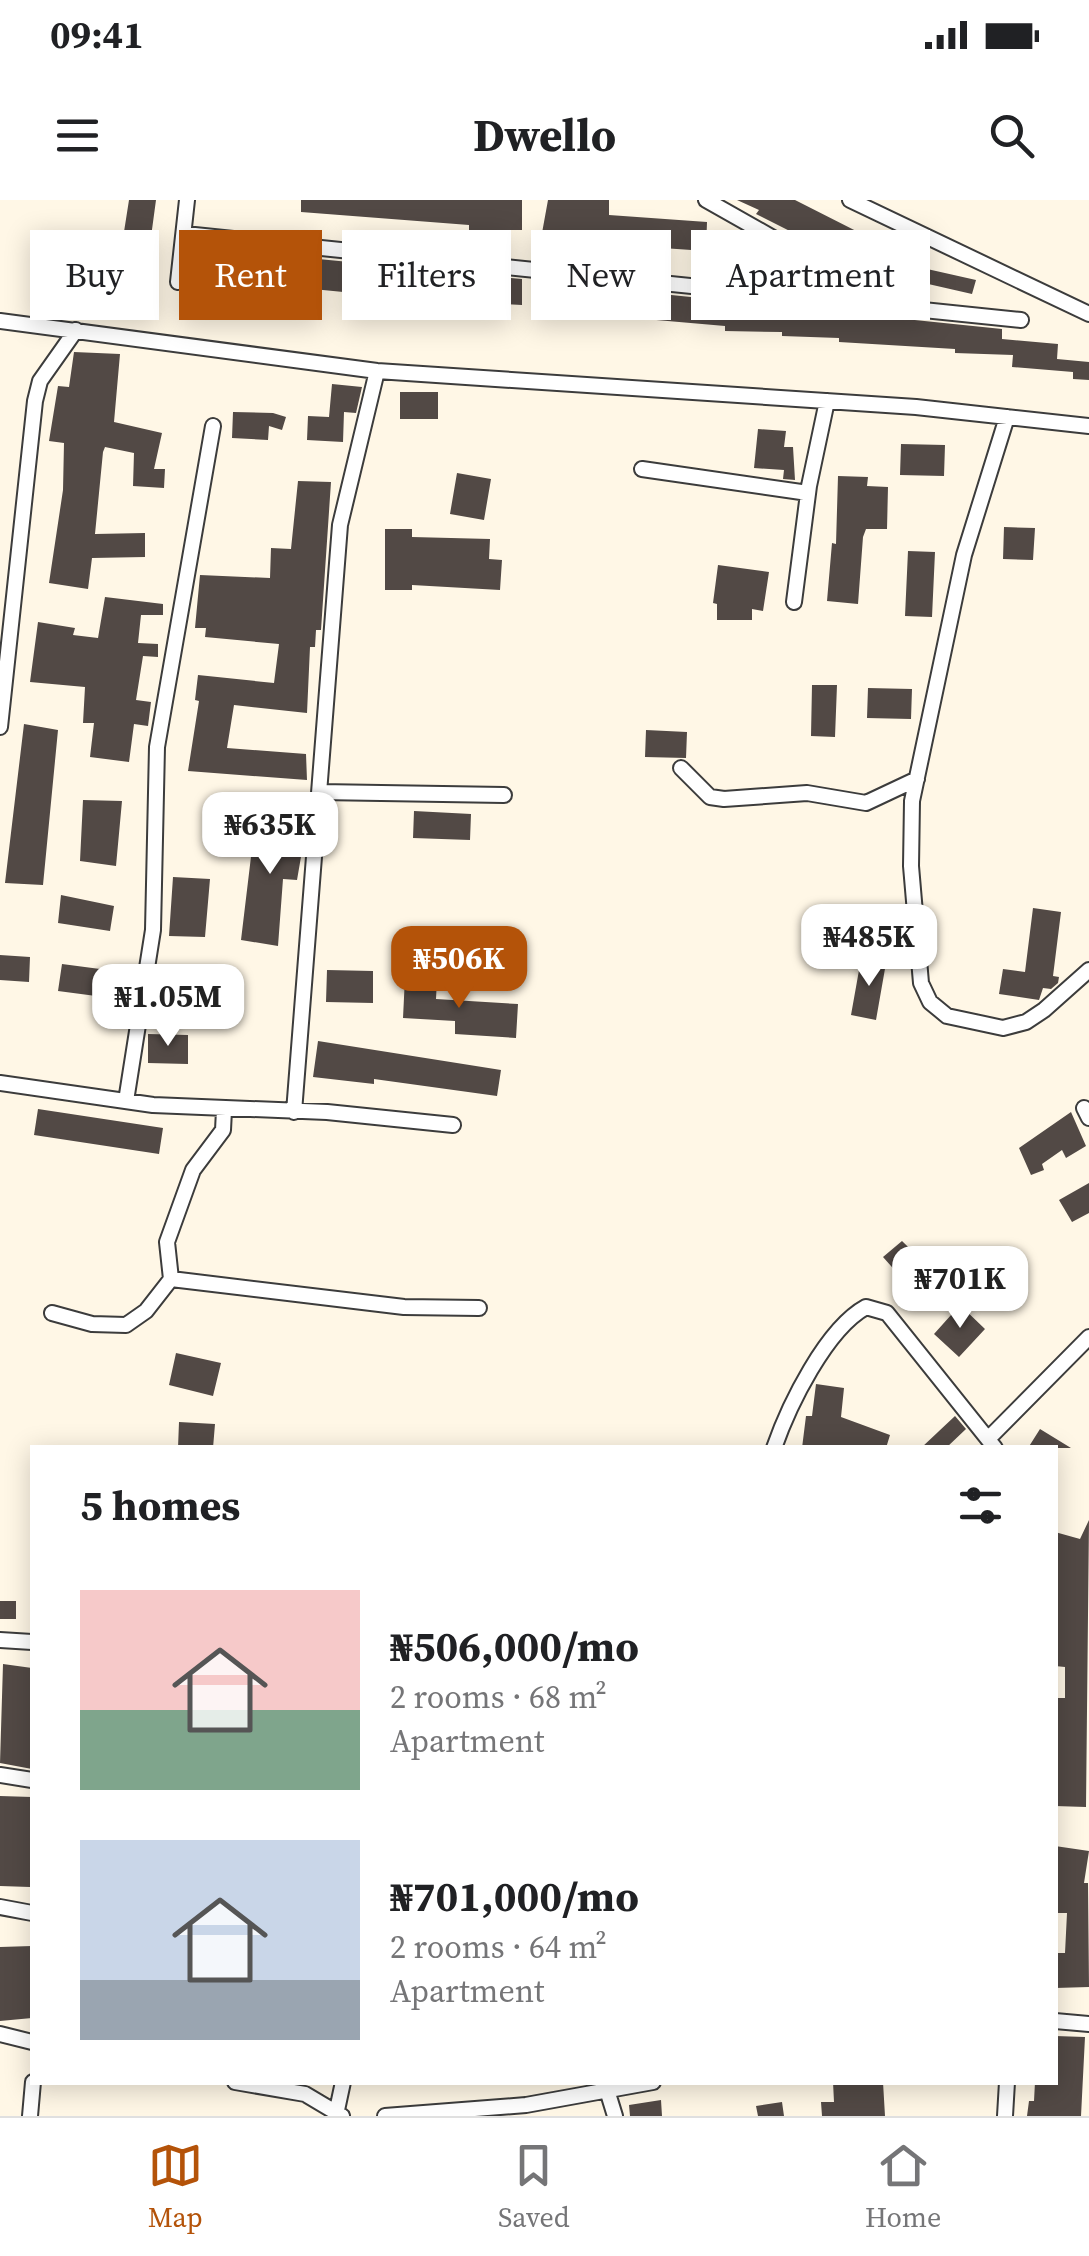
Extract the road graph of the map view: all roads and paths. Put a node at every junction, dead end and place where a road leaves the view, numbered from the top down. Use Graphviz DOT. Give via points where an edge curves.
graph roads {
  1 [pos="187,200"];
  2 [pos="706,200"];
  3 [pos="850,200"];
  4 [pos="185,230"];
  5 [pos="759,230"];
  6 [pos="322,248"];
  7 [pos="179,275"];
  8 [pos="178,282"];
  9 [pos="691,285"];
  10 [pos="930,310"];
  11 [pos="1089,314"];
  12 [pos="1022,320"];
  13 [pos="0,322"];
  14 [pos="76,330"];
  15 [pos="377,371"];
  16 [pos="827,401"];
  17 [pos="1007,417"];
  18 [pos="213,426"];
  19 [pos="1089,426"];
  20 [pos="642,469"];
  21 [pos="808,493"];
  22 [pos="794,602"];
  23 [pos="0,727"];
  24 [pos="681,768"];
  25 [pos="916,778"];
  26 [pos="320,792"];
  27 [pos="504,795"];
  28 [pos="1089,970"];
  29 [pos="0,1082"];
  30 [pos="126,1102"];
  31 [pos="224,1110"];
  32 [pos="294,1112"];
  33 [pos="453,1125"];
  34 [pos="171,1279"];
  35 [pos="479,1308"];
  36 [pos="52,1312"];
  37 [pos="1089,1337"];
  38 [pos="992,1443"];
  39 [pos="775,1445"];
  40 [pos="0,1640"];
  41 [pos="30,1642"];
  42 [pos="0,1774"];
  43 [pos="30,1780"];
  44 [pos="0,1907"];
  45 [pos="30,1913"];
  46 [pos="1058,2021"];
  47 [pos="1089,2024"];
  48 [pos="0,2034"];
  49 [pos="30,2042"];
  50 [pos="33,2085"];
  51 [pos="252,2085"];
  52 [pos="343,2085"];
  53 [pos="636,2085"];
  54 [pos="1007,2085"];
  55 [pos="607,2090"];
  56 [pos="340,2113"];
  57 [pos="30,2116"];
  58 [pos="385,2116"];
  59 [pos="615,2116"];
  60 [pos="1004,2116"];
  1 -- 4 [label="street"];
  2 -- 5 [label="street"];
  3 -- 11 [label="street"];
  6 -- 9 [label="street"];
  7 -- 8 [label="street"];
  10 -- 12 [label="street"];
  13 -- 14 [label="street"];
  14 -- 15 [label="street"];
  14 -- 23 [label="street" via="40,380 35,401"];
  15 -- 16 [label="street"];
  15 -- 26 [label="street" via="340,524"];
  16 -- 17 [label="street"];
  16 -- 21 [label="street"];
  17 -- 19 [label="street"];
  17 -- 25 [label="street" via="964,555"];
  18 -- 30 [label="street" via="157,747 154,930"];
  20 -- 21 [label="street"];
  21 -- 22 [label="street"];
  24 -- 25 [label="street" via="710,797 724,799 807,794 866,803"];
  25 -- 28 [label="street" via="911,866 920,983 930,1002 948,1016 1003,1028 1044,1010"];
  26 -- 27 [label="street"];
  26 -- 32 [label="street"];
  29 -- 30 [label="street"];
  30 -- 31 [label="street"];
  31 -- 32 [label="street"];
  31 -- 34 [label="street" via="224,1130 193,1170 167,1242"];
  32 -- 33 [label="street"];
  34 -- 35 [label="street" via="404,1307"];
  34 -- 36 [label="street" via="126,1326"];
  37 -- 38 [label="street"];
  38 -- 39 [label="street" via="887,1313 866,1306 841,1328 788,1408"];
  40 -- 41 [label="street"];
  42 -- 43 [label="street"];
  44 -- 45 [label="street"];
  46 -- 47 [label="street"];
  48 -- 49 [label="street"];
  50 -- 57 [label="street"];
  51 -- 56 [label="street" via="305,2094"];
  52 -- 56 [label="street"];
  53 -- 55 [label="street"];
  54 -- 60 [label="street"];
  55 -- 58 [label="street" via="526,2105"];
  55 -- 59 [label="street"];
}
